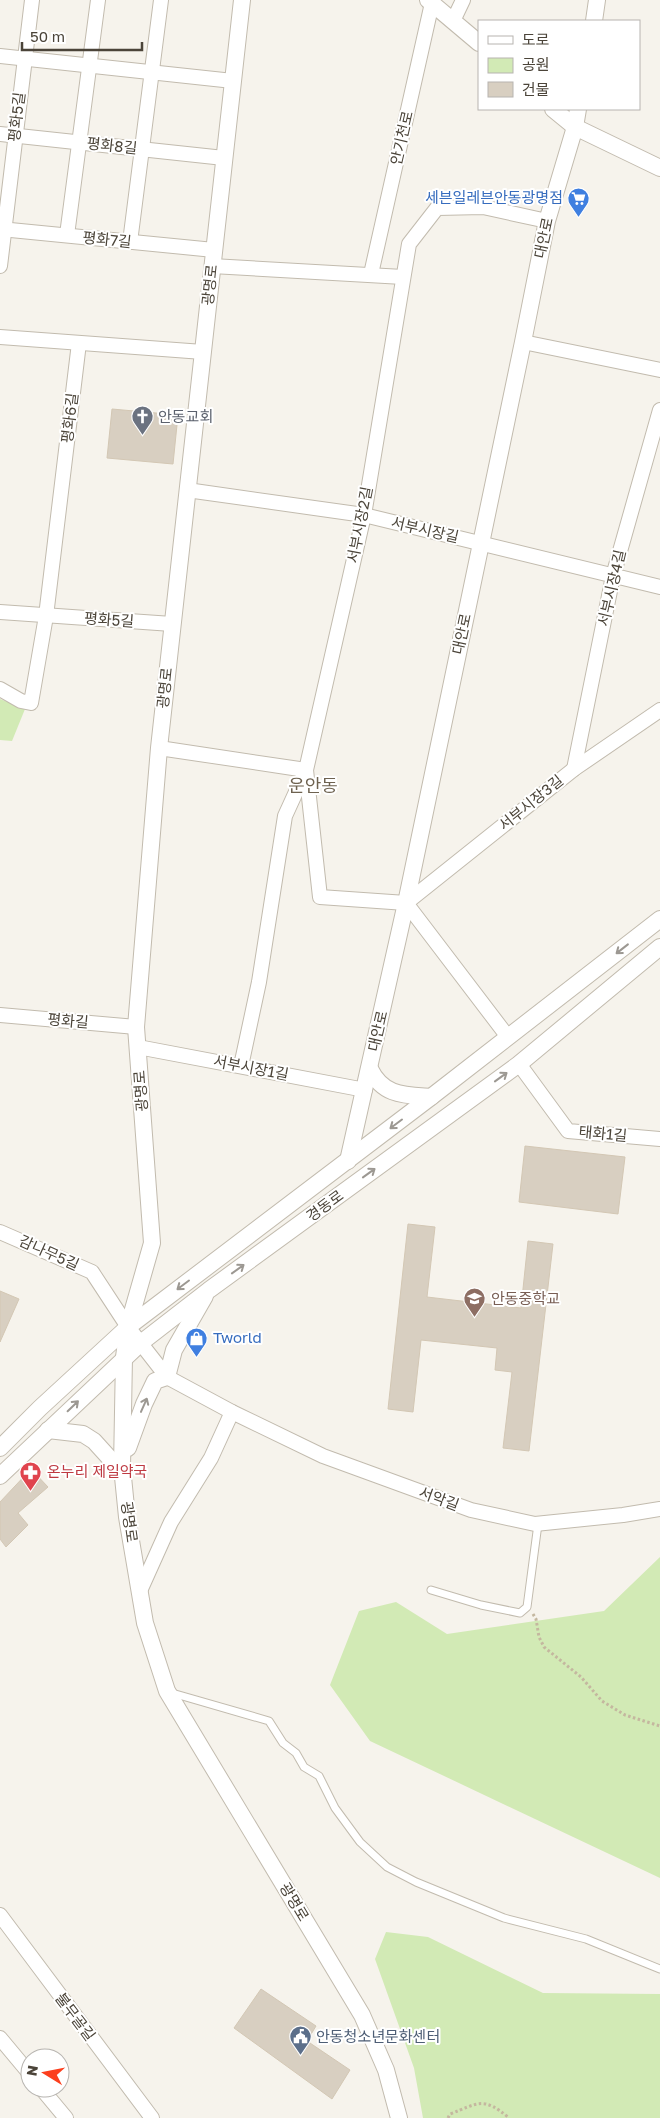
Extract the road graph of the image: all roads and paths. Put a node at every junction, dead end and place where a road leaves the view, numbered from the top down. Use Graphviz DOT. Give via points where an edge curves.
graph roads {
  1 [pos="32,0"];
  2 [pos="98,0"];
  3 [pos="161,0"];
  4 [pos="240,0"];
  5 [pos="463,0"];
  6 [pos="597,0"];
  7 [pos="430,1"];
  8 [pos="594,20"];
  9 [pos="453,21"];
  10 [pos="478,43"];
  11 [pos="0,56"];
  12 [pos="25,58"];
  13 [pos="89,66"];
  14 [pos="152,72"];
  15 [pos="233,82"];
  16 [pos="554,110"];
  17 [pos="578,110"];
  18 [pos="575,127"];
  19 [pos="0,134"];
  20 [pos="15,136"];
  21 [pos="79,142"];
  22 [pos="142,149"];
  23 [pos="224,158"];
  24 [pos="660,168"];
  25 [pos="547,221"];
  26 [pos="2,229"];
  27 [pos="67,236"];
  28 [pos="130,242"];
  29 [pos="213,258"];
  30 [pos="0,266"];
  31 [pos="371,274"];
  32 [pos="403,278"];
  33 [pos="0,337"];
  34 [pos="523,342"];
  35 [pos="79,343"];
  36 [pos="203,352"];
  37 [pos="660,370"];
  38 [pos="660,410"];
  39 [pos="187,490"];
  40 [pos="364,515"];
  41 [pos="480,543"];
  42 [pos="613,576"];
  43 [pos="660,587"];
  44 [pos="0,612"];
  45 [pos="46,616"];
  46 [pos="172,624"];
  47 [pos="0,689"];
  48 [pos="660,710"];
  49 [pos="159,748"];
  50 [pos="574,769"];
  51 [pos="306,770"];
  52 [pos="406,903"];
  53 [pos="660,919"];
  54 [pos="660,948"];
  55 [pos="0,1015"];
  56 [pos="136,1027"];
  57 [pos="508,1037"];
  58 [pos="138,1048"];
  59 [pos="519,1064"];
  60 [pos="241,1066"];
  61 [pos="370,1068"];
  62 [pos="365,1090"];
  63 [pos="431,1097"];
  64 [pos="660,1139"];
  65 [pos="348,1161"];
  66 [pos="0,1232"];
  67 [pos="209,1290"];
  68 [pos="128,1327"];
  69 [pos="142,1342"];
  70 [pos="124,1357"];
  71 [pos="167,1378"];
  72 [pos="232,1412"];
  73 [pos="48,1430"];
  74 [pos="0,1448"];
  75 [pos="122,1470"];
  76 [pos="0,1476"];
  77 [pos="660,1509"];
  78 [pos="538,1524"];
  79 [pos="431,1590"];
  80 [pos="140,1591"];
  81 [pos="527,1606"];
  82 [pos="167,1691"];
  83 [pos="660,1726"];
  84 [pos="0,1915"];
  85 [pos="660,1969"];
  86 [pos="0,2038"];
  87 [pos="20,2062"];
  88 [pos="49,2098"];
  89 [pos="66,2118"];
  90 [pos="152,2118"];
  91 [pos="399,2118"];
  92 [pos="448,2118"];
  93 [pos="509,2118"];
  1 -- 12 [label="street, 평화5길"];
  2 -- 13 [label="street"];
  3 -- 14 [label="street"];
  4 -- 15 [label="street, 광명로"];
  5 -- 9 [label="street"];
  6 -- 8 [label="street"];
  7 -- 9 [label="street, 안기천로"];
  7 -- 31 [label="street, 안기천로"];
  9 -- 10 [label="street, 안기천로"];
  11 -- 12 [label="street"];
  12 -- 13 [label="street"];
  12 -- 20 [label="street, 평화5길"];
  13 -- 14 [label="street"];
  13 -- 21 [label="street"];
  14 -- 15 [label="street"];
  14 -- 22 [label="street"];
  15 -- 23 [label="street, 광명로"];
  16 -- 18 [label="street"];
  17 -- 18 [label="street, 대안로"];
  18 -- 24 [label="street"];
  18 -- 25 [label="street, 대안로"];
  19 -- 20 [label="street, 평화8길"];
  20 -- 21 [label="street, 평화8길"];
  20 -- 26 [label="street, 평화5길"];
  21 -- 22 [label="street, 평화8길"];
  21 -- 27 [label="street"];
  22 -- 23 [label="street, 평화8길"];
  22 -- 28 [label="street"];
  23 -- 29 [label="street, 광명로"];
  25 -- 32 [label="street, 서부시장2길" via="484,207 437,208 409,244"];
  25 -- 34 [label="street, 대안로"];
  26 -- 27 [label="street, 평화7길"];
  26 -- 30 [label="street, 평화5길"];
  27 -- 28 [label="street, 평화7길"];
  28 -- 29 [label="street, 평화7길"];
  29 -- 31 [label="street"];
  29 -- 36 [label="street, 광명로"];
  31 -- 32 [label="street"];
  32 -- 40 [label="street, 서부시장2길"];
  33 -- 35 [label="street"];
  34 -- 37 [label="street"];
  34 -- 41 [label="street, 대안로"];
  35 -- 36 [label="street"];
  35 -- 45 [label="street, 평화6길"];
  36 -- 39 [label="street, 광명로"];
  38 -- 42 [label="street, 서부시장4길"];
  39 -- 40 [label="street, 서부시장길"];
  39 -- 46 [label="street, 광명로"];
  40 -- 41 [label="street, 서부시장길"];
  40 -- 51 [label="street, 서부시장2길"];
  41 -- 42 [label="street, 서부시장길"];
  41 -- 52 [label="street, 대안로"];
  42 -- 43 [label="street, 서부시장길"];
  42 -- 50 [label="street, 서부시장4길"];
  44 -- 45 [label="street, 평화5길"];
  45 -- 46 [label="street, 평화5길"];
  45 -- 47 [label="street" via="31,703"];
  46 -- 49 [label="street, 광명로"];
  48 -- 50 [label="street, 서부시장3길"];
  49 -- 51 [label="street"];
  49 -- 56 [label="street, 광명로"];
  50 -- 52 [label="street, 서부시장3길"];
  51 -- 52 [label="street, 서부시장2길" via="320,897"];
  51 -- 60 [label="street" via="285,816 259,982"];
  52 -- 57 [label="street"];
  52 -- 61 [label="street, 대안로"];
  53 -- 57 [label="street, 경동로, one-way"];
  54 -- 59 [label="street, 경동로"];
  55 -- 56 [label="street, 평화길"];
  56 -- 58 [label="street, 광명로"];
  57 -- 63 [label="street, 경동로"];
  58 -- 60 [label="street, 서부시장1길"];
  58 -- 68 [label="street, 광명로" via="152,1243"];
  59 -- 64 [label="street, 태화1길" via="568,1131"];
  67 -- 59 [label="street, 경동로, one-way"];
  60 -- 62 [label="street, 서부시장1길"];
  61 -- 62 [label="street, 대안로"];
  61 -- 63 [label="street" via="380,1086 393,1092"];
  62 -- 65 [label="street, 대안로"];
  63 -- 65 [label="street, 경동로, one-way"];
  65 -- 68 [label="street, 경동로, one-way"];
  66 -- 68 [label="street, 감나무5길" via="92,1272"];
  67 -- 69 [label="street, 경동로"];
  67 -- 71 [label="street" via="174,1350"];
  68 -- 69 [label="street, 서악길"];
  68 -- 70 [label="street, 광명로"];
  68 -- 74 [label="street, 경동로"];
  69 -- 70 [label="street, 경동로"];
  69 -- 71 [label="street, 서악길"];
  73 -- 70 [label="street, 경동로, one-way"];
  70 -- 75 [label="street, 광명로"];
  71 -- 72 [label="street, 서악길"];
  75 -- 71 [label="street, one-way" via="132,1434 155,1381"];
  72 -- 78 [label="street, 서악길" via="323,1456 406,1487 471,1510"];
  72 -- 80 [label="street" via="211,1458 171,1522"];
  73 -- 75 [label="street" via="83,1434"];
  73 -- 76 [label="street, 경동로"];
  75 -- 80 [label="street, 광명로"];
  77 -- 78 [label="street, 서악길"];
  78 -- 81 [label="lane"];
  79 -- 81 [label="lane" via="520,1613"];
  80 -- 82 [label="street, 광명로" via="145,1623"];
  81 -- 83 [label="path" via="536,1619 544,1647 581,1677 602,1701 626,1715"];
  82 -- 85 [label="lane" via="269,1721 304,1767 319,1776 335,1808 360,1842 387,1867 504,1918 586,1939"];
  82 -- 91 [label="street, 광명로" via="362,2014 386,2070"];
  84 -- 90 [label="street, 불무골길"];
  86 -- 87 [label="street"];
  88 -- 89 [label="street"];
  92 -- 93 [label="path" via="450,2114 478,2103 488,2103"];
}
